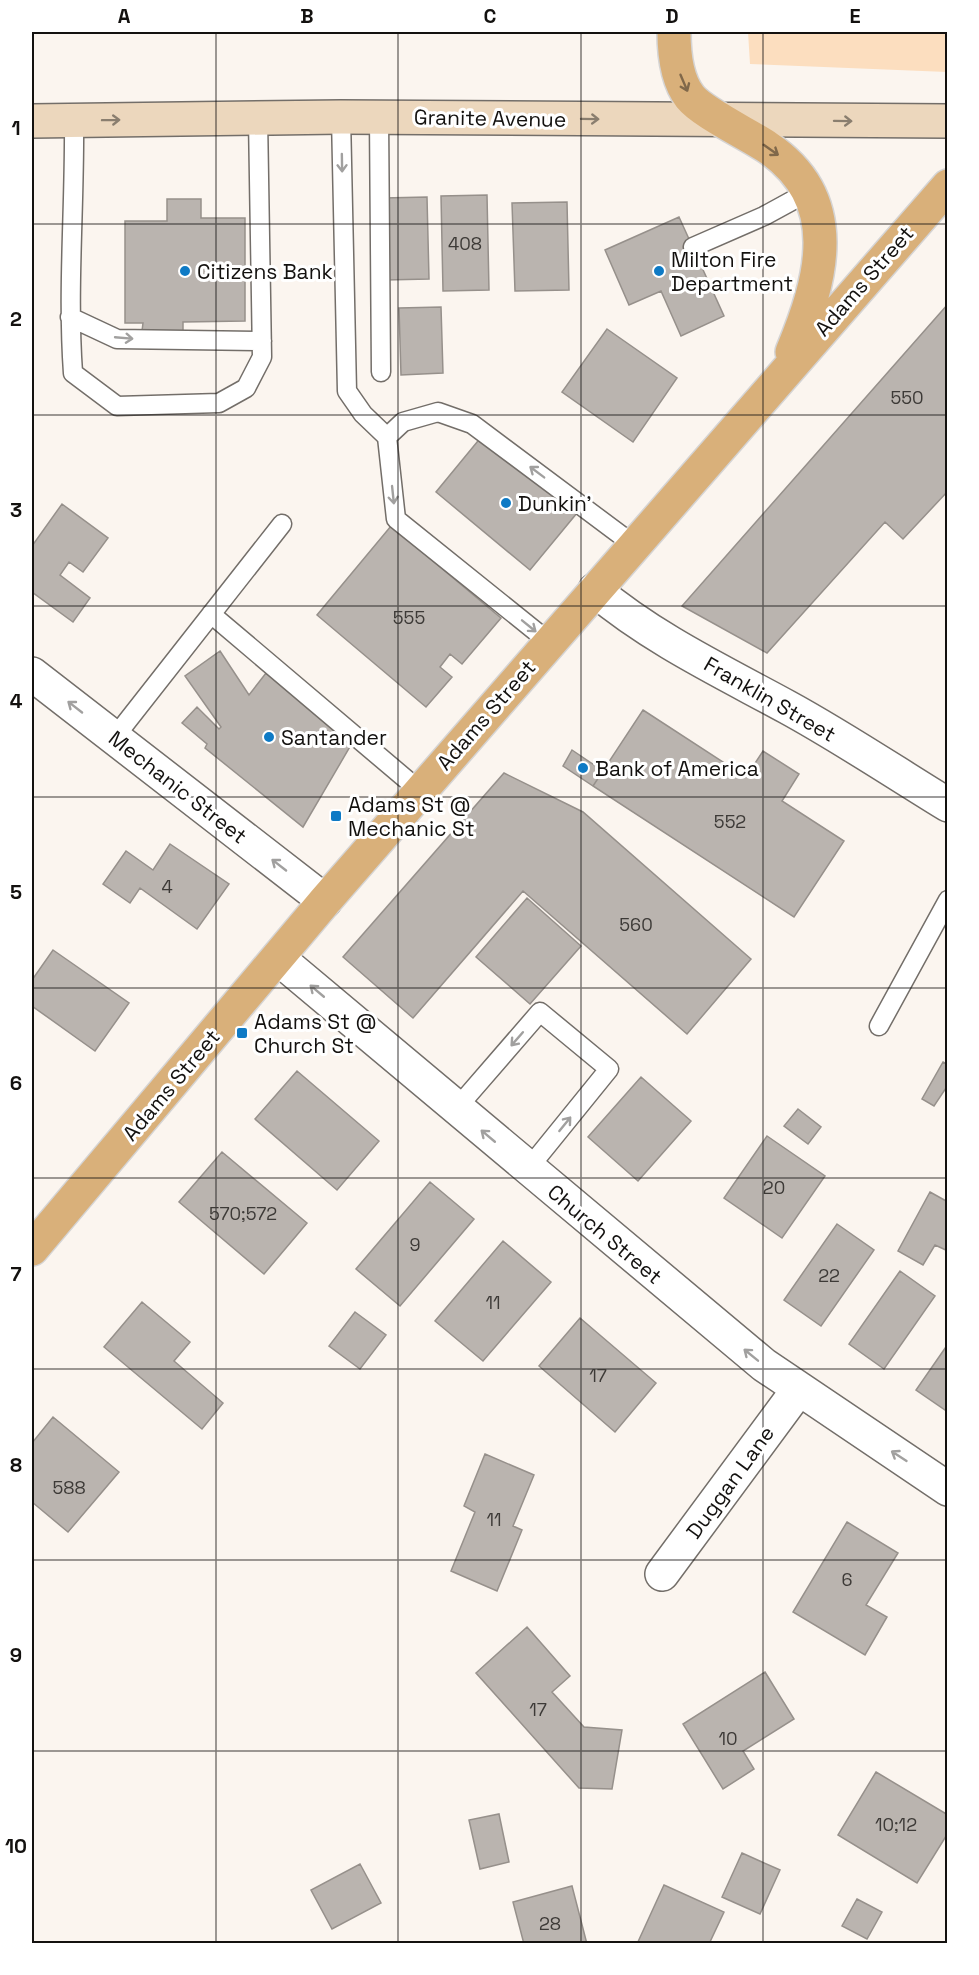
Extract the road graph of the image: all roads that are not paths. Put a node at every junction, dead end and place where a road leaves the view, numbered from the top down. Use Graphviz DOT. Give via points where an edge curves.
graph roads {
  1 [pos="674,32"];
  2 [pos="341,117"];
  3 [pos="379,117"];
  4 [pos="258,118"];
  5 [pos="722,119"];
  6 [pos="74,120"];
  7 [pos="32,121"];
  8 [pos="948,122"];
  9 [pos="948,186"];
  10 [pos="808,192"];
  11 [pos="693,248"];
  12 [pos="70,317"];
  13 [pos="262,341"];
  14 [pos="381,372"];
  15 [pos="781,376"];
  16 [pos="387,437"];
  17 [pos="282,524"];
  18 [pos="634,545"];
  19 [pos="595,590"];
  20 [pos="211,614"];
  21 [pos="549,642"];
  22 [pos="32,674"];
  23 [pos="114,738"];
  24 [pos="420,790"];
  25 [pos="948,805"];
  26 [pos="948,900"];
  27 [pos="325,901"];
  28 [pos="278,958"];
  29 [pos="879,1026"];
  30 [pos="456,1109"];
  31 [pos="528,1169"];
  32 [pos="32,1249"];
  33 [pos="798,1390"];
  34 [pos="948,1489"];
  35 [pos="662,1574"];
  1 -- 5 [label="main road, Adams Street, one-way" via="677,67 685,88 696,102"];
  2 -- 3 [label="main road, Granite Avenue"];
  2 -- 4 [label="main road, Granite Avenue"];
  2 -- 16 [label="lane, one-way" via="347,391 363,414"];
  3 -- 5 [label="main road, Granite Avenue, one-way"];
  3 -- 14 [label="lane"];
  6 -- 4 [label="main road, Granite Avenue, one-way"];
  4 -- 13 [label="lane"];
  5 -- 8 [label="main road, Granite Avenue, one-way"];
  5 -- 10 [label="main road, Adams Street, one-way" via="780,156"];
  6 -- 7 [label="main road, Granite Avenue"];
  6 -- 12 [label="lane"];
  9 -- 15 [label="main road, Adams Street"];
  10 -- 11 [label="lane"];
  10 -- 15 [label="main road, Adams Street" via="820,233 820,259 807,315"];
  12 -- 13 [label="lane, one-way" via="117,339"];
  12 -- 13 [label="lane" via="73,373 117,406 219,403 246,388 262,357"];
  15 -- 18 [label="main road, Adams Street"];
  18 -- 16 [label="lane, one-way" via="472,424 438,412 403,422"];
  16 -- 21 [label="lane, one-way" via="396,519"];
  17 -- 20 [label="lane"];
  18 -- 19 [label="main road, Adams Street"];
  19 -- 21 [label="main road, Adams Street"];
  19 -- 25 [label="street, Franklin Street" via="654,632"];
  20 -- 23 [label="lane"];
  20 -- 24 [label="lane"];
  21 -- 24 [label="main road, Adams Street"];
  23 -- 22 [label="street, Mechanic Street, one-way"];
  27 -- 23 [label="street, Mechanic Street, one-way"];
  24 -- 27 [label="main road, Adams Street"];
  26 -- 29 [label="lane"];
  27 -- 28 [label="main road, Adams Street"];
  30 -- 28 [label="street, Church Street, one-way"];
  28 -- 32 [label="main road, Adams Street"];
  31 -- 30 [label="street, Church Street, one-way"];
  31 -- 30 [label="lane, one-way" via="609,1069 540,1012"];
  33 -- 31 [label="street, Church Street, one-way"];
  34 -- 33 [label="street, Church Street, one-way"];
  33 -- 35 [label="street, Duggan Lane"];
}
